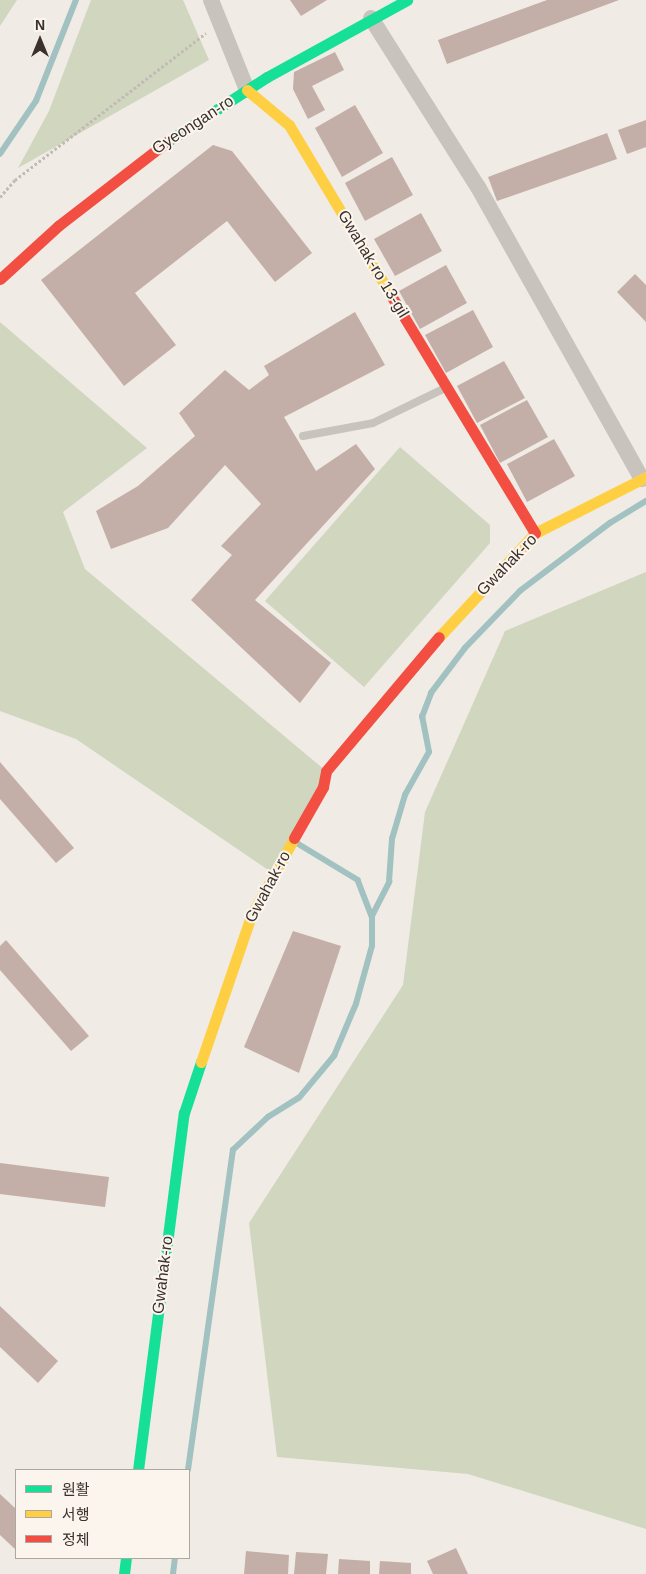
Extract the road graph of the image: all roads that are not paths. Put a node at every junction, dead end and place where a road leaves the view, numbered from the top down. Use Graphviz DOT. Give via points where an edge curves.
graph roads {
  1 [pos="211,0"];
  2 [pos="407,0"];
  3 [pos="371,18"];
  4 [pos="247,90"];
  5 [pos="0,279"];
  6 [pos="447,387"];
  7 [pos="304,436"];
  8 [pos="644,478"];
  9 [pos="535,533"];
  10 [pos="138,1469"];
  11 [pos="126,1559"];
  12 [pos="124,1574"];
  1 -- 4 [label="street, Gwahak-ro 13-gil"];
  2 -- 3 [label="street, Gyeongan-ro"];
  3 -- 4 [label="street, Gyeongan-ro"];
  3 -- 8 [label="street" via="478,187"];
  4 -- 5 [label="street, Gyeongan-ro" via="154,150 58,226"];
  4 -- 6 [label="street, Gwahak-ro 13-gil" via="288,125"];
  6 -- 7 [label="lane" via="373,423"];
  6 -- 9 [label="street, Gwahak-ro 13-gil"];
  8 -- 9 [label="street, Gwahak-ro"];
  9 -- 10 [label="street, Gwahak-ro" via="394,687 326,771 323,787 251,916 184,1113"];
  11 -- 12 [label="street"];
}
